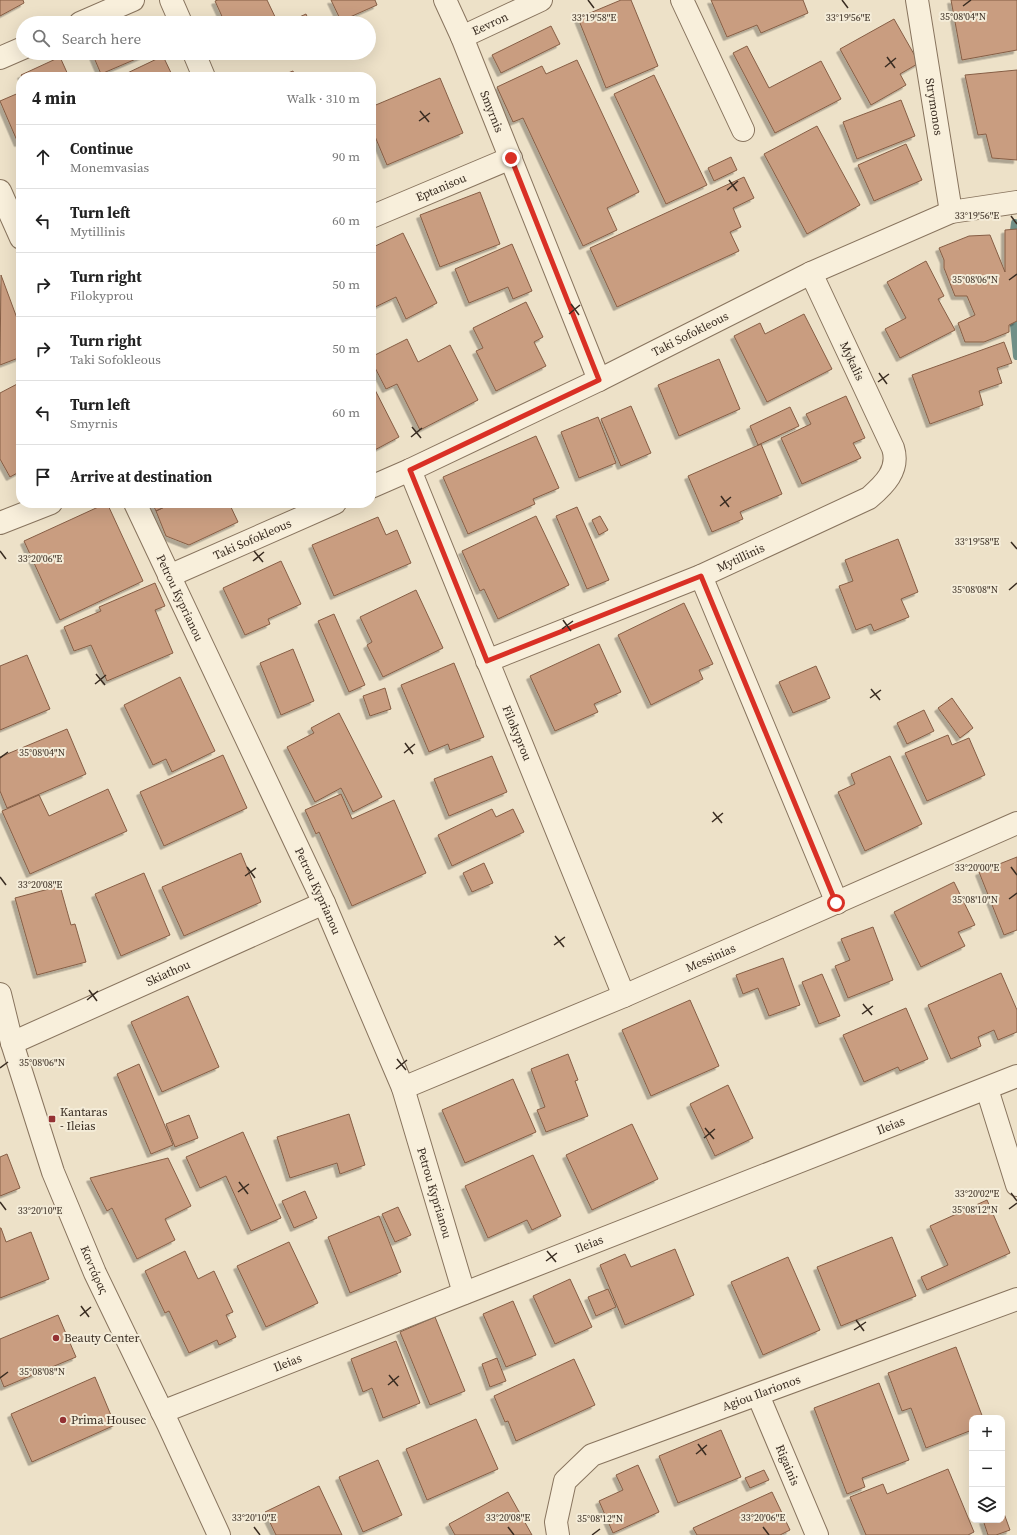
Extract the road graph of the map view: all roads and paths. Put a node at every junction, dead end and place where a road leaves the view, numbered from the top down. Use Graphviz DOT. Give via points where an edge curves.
graph roads {
  1 [pos="133,0"];
  2 [pos="171,0"];
  3 [pos="445,0"];
  4 [pos="541,0"];
  5 [pos="682,0"];
  6 [pos="917,0"];
  7 [pos="96,16"];
  8 [pos="178,16"];
  9 [pos="462,37"];
  10 [pos="16,51"];
  11 [pos="0,58"];
  12 [pos="197,60"];
  13 [pos="202,72"];
  14 [pos="743,130"];
  15 [pos="511,158"];
  16 [pos="0,191"];
  17 [pos="1017,202"];
  18 [pos="951,212"];
  19 [pos="376,215"];
  20 [pos="16,227"];
  21 [pos="811,273"];
  22 [pos="599,380"];
  23 [pos="893,448"];
  24 [pos="410,470"];
  25 [pos="376,485"];
  26 [pos="38,508"];
  27 [pos="137,508"];
  28 [pos="324,508"];
  29 [pos="0,523"];
  30 [pos="169,576"];
  31 [pos="701,576"];
  32 [pos="487,661"];
  33 [pos="1017,823"];
  34 [pos="324,903"];
  35 [pos="836,903"];
  36 [pos="0,994"];
  37 [pos="624,996"];
  38 [pos="12,1043"];
  39 [pos="1017,1076"];
  40 [pos="403,1088"];
  41 [pos="987,1089"];
  42 [pos="1017,1185"];
  43 [pos="464,1293"];
  44 [pos="1017,1299"];
  45 [pos="758,1395"];
  46 [pos="162,1412"];
  47 [pos="219,1535"];
  48 [pos="558,1535"];
  49 [pos="818,1535"];
  1 -- 7 [label="street"];
  2 -- 8 [label="street"];
  3 -- 9 [label="street, Smyrnis"];
  4 -- 9 [label="street, Eevron"];
  5 -- 14 [label="street"];
  6 -- 18 [label="street, Strymonos"];
  9 -- 15 [label="street, Smyrnis"];
  10 -- 11 [label="street"];
  12 -- 13 [label="street"];
  15 -- 19 [label="street, Eptanisou"];
  15 -- 22 [label="street, Smyrnis"];
  16 -- 20 [label="street"];
  17 -- 18 [label="street, Taki Sofokleous"];
  18 -- 21 [label="street, Taki Sofokleous"];
  21 -- 22 [label="street, Taki Sofokleous"];
  21 -- 23 [label="street, Mykalis"];
  22 -- 24 [label="street, Taki Sofokleous"];
  23 -- 31 [label="street, Mytillinis" via="895,457 889,476 869,498"];
  24 -- 25 [label="street, Taki Sofokleous"];
  24 -- 32 [label="street, Filokyprou"];
  26 -- 29 [label="street"];
  27 -- 30 [label="street, Petrou Kyprianou"];
  28 -- 30 [label="street, Taki Sofokleous"];
  30 -- 34 [label="street, Petrou Kyprianou"];
  31 -- 32 [label="street, Mytillinis"];
  31 -- 35 [label="street"];
  32 -- 37 [label="street, Filokyprou"];
  33 -- 35 [label="street, Messinias"];
  34 -- 38 [label="street, Skiathou"];
  34 -- 40 [label="street, Petrou Kyprianou"];
  35 -- 37 [label="street, Messinias"];
  36 -- 38 [label="street, Καντάρας"];
  37 -- 40 [label="street, Messinias"];
  38 -- 46 [label="street, Καντάρας" via="53,1172 95,1273"];
  39 -- 41 [label="street, Ileias"];
  40 -- 43 [label="street, Petrou Kyprianou"];
  41 -- 42 [label="street"];
  41 -- 43 [label="street, Ileias"];
  43 -- 46 [label="street, Ileias"];
  44 -- 45 [label="street, Agiou Ilarionos"];
  45 -- 48 [label="street, Agiou Ilarionos" via="592,1455 564,1481 556,1522"];
  45 -- 49 [label="street, Rigainis"];
  46 -- 47 [label="street, Καντάρας"];
}
